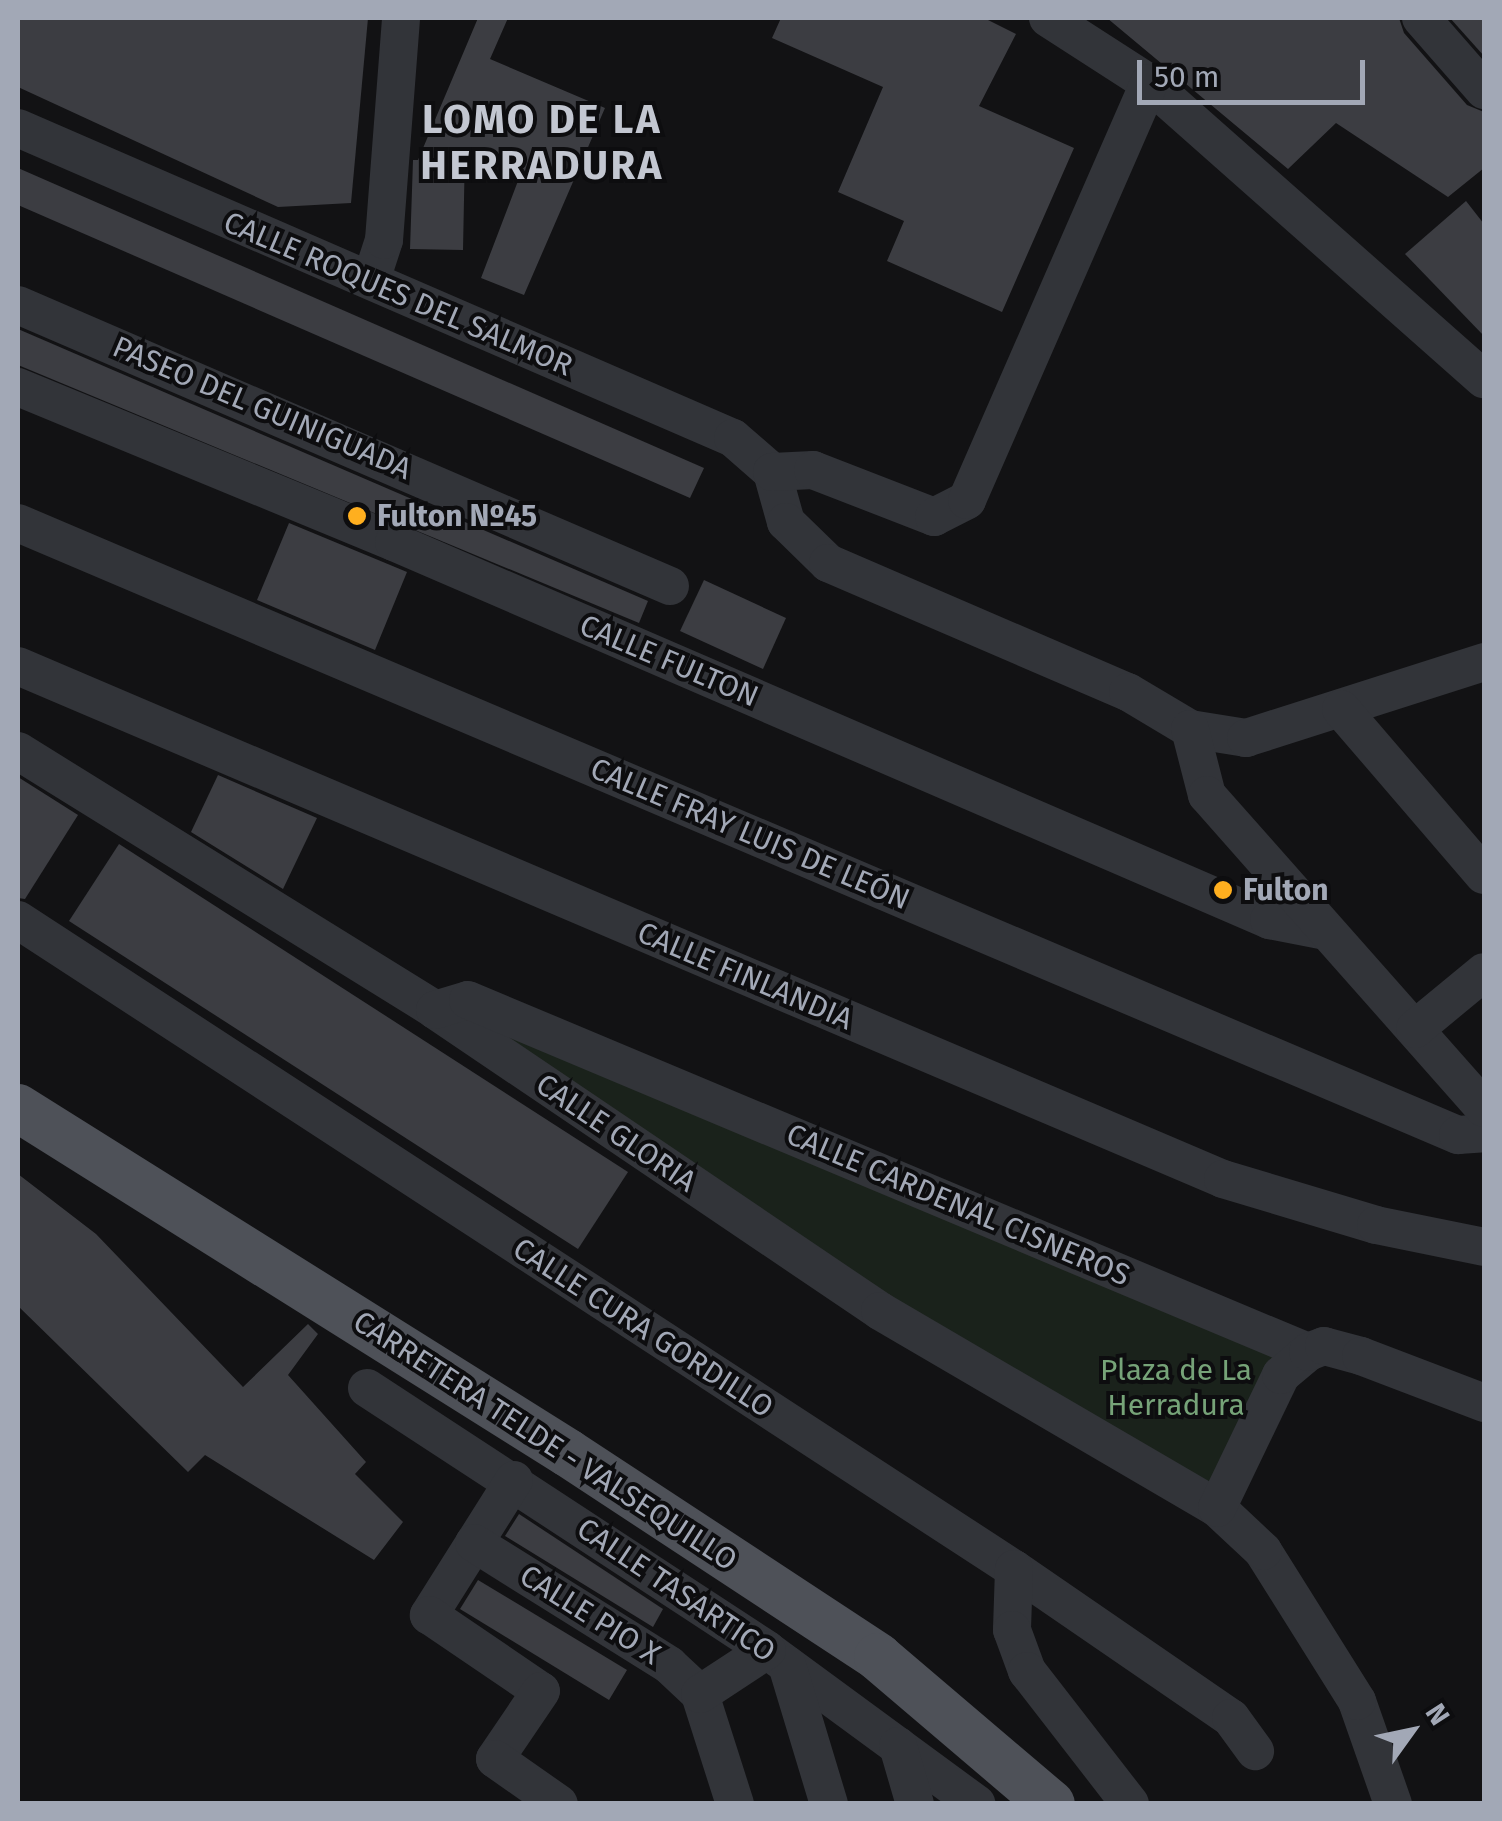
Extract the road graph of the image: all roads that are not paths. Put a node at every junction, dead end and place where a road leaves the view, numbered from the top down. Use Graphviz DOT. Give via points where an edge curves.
graph roads {
  1 [pos="400,18"];
  2 [pos="1048,18"];
  3 [pos="1421,18"];
  4 [pos="1150,83"];
  5 [pos="1484,90"];
  6 [pos="18,128"];
  7 [pos="372,277"];
  8 [pos="18,305"];
  9 [pos="1484,379"];
  10 [pos="18,387"];
  11 [pos="772,472"];
  12 [pos="18,523"];
  13 [pos="670,586"];
  14 [pos="1484,662"];
  15 [pos="18,666"];
  16 [pos="1340,709"];
  17 [pos="1190,729"];
  18 [pos="18,752"];
  19 [pos="1484,875"];
  20 [pos="18,920"];
  21 [pos="1321,930"];
  22 [pos="1484,972"];
  23 [pos="435,1010"];
  24 [pos="1416,1029"];
  25 [pos="18,1108"];
  26 [pos="1484,1108"];
  27 [pos="1484,1133"];
  28 [pos="1484,1248"];
  29 [pos="1308,1352"];
  30 [pos="367,1388"];
  31 [pos="1484,1404"];
  32 [pos="514,1480"];
  33 [pos="1218,1508"];
  34 [pos="474,1543"];
  35 [pos="1014,1569"];
  36 [pos="777,1657"];
  37 [pos="700,1694"];
  38 [pos="898,1746"];
  39 [pos="1255,1751"];
  40 [pos="559,1804"];
  41 [pos="735,1804"];
  42 [pos="829,1804"];
  43 [pos="916,1804"];
  44 [pos="977,1804"];
  45 [pos="1051,1804"];
  46 [pos="1130,1804"];
  47 [pos="1393,1804"];
  1 -- 7 [label="street" via="384,240"];
  2 -- 4 [label="street"];
  3 -- 5 [label="street"];
  4 -- 9 [label="street"];
  4 -- 11 [label="street" via="967,500 934,518 812,470"];
  6 -- 7 [label="street, CALLE ROQUES DEL SALMOR" via="266,238"];
  7 -- 11 [label="street, CALLE ROQUES DEL SALMOR" via="733,438"];
  8 -- 13 [label="street, PASEO DEL GUINIGUADA"];
  10 -- 21 [label="street, CALLE FULTON" via="1269,920"];
  11 -- 17 [label="street" via="786,522 828,563 1128,692"];
  12 -- 27 [label="street, CALLE FRAY LUIS DE LEÓN" via="1458,1135"];
  14 -- 16 [label="street"];
  15 -- 28 [label="street, CALLE FINLANDIA" via="1223,1180"];
  16 -- 17 [label="street" via="1246,738"];
  16 -- 19 [label="street"];
  17 -- 21 [label="street" via="1206,795"];
  18 -- 23 [label="street, CALLE GLORIA"];
  20 -- 35 [label="street, CALLE CURA GORDILLO"];
  21 -- 24 [label="street"];
  22 -- 24 [label="street"];
  23 -- 29 [label="street, CALLE CARDENAL CISNEROS" via="468,1000"];
  23 -- 33 [label="street, CALLE GLORIA" via="880,1312"];
  24 -- 26 [label="street"];
  25 -- 45 [label="main road, CARRETERA TELDE - VALSEQUILLO" via="568,1453 878,1657"];
  29 -- 31 [label="street, CALLE CARDENAL CISNEROS" via="1324,1346 1362,1356"];
  29 -- 33 [label="street" via="1282,1375"];
  30 -- 32 [label="street, CALLE TASARTICO"];
  32 -- 34 [label="street"];
  32 -- 36 [label="street, CALLE TASARTICO"];
  33 -- 47 [label="street, CALLE GLORIA" via="1263,1551 1357,1701"];
  34 -- 37 [label="street, CALLE PIO X" via="669,1665"];
  34 -- 40 [label="street" via="430,1615 542,1691 495,1759"];
  35 -- 39 [label="street, CALLE CURA GORDILLO" via="1231,1718"];
  35 -- 46 [label="street" via="1012,1630 1027,1671"];
  36 -- 37 [label="street"];
  36 -- 38 [label="street, CALLE TASARTICO"];
  36 -- 42 [label="street"];
  37 -- 41 [label="street"];
  38 -- 43 [label="street"];
  38 -- 44 [label="street, CALLE TASARTICO"];
}
